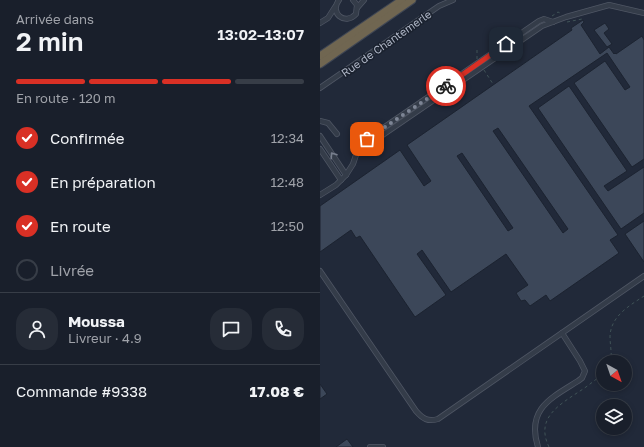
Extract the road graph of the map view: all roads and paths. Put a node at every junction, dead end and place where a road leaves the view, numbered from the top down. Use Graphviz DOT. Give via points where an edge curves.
graph roads {
  1 [pos="339,0"];
  2 [pos="353,0"];
  3 [pos="364,0"];
  4 [pos="402,0"];
  5 [pos="412,0"];
  6 [pos="453,0"];
  7 [pos="336,5"];
  8 [pos="357,8"];
  9 [pos="644,12"];
  10 [pos="328,18"];
  11 [pos="343,18"];
  12 [pos="320,23"];
  13 [pos="320,56"];
  14 [pos="320,64"];
  15 [pos="320,88"];
  16 [pos="320,121"];
  17 [pos="337,134"];
  18 [pos="320,136"];
  19 [pos="320,149"];
  20 [pos="346,175"];
  21 [pos="341,180"];
  22 [pos="320,196"];
  23 [pos="320,271"];
  24 [pos="644,276"];
  25 [pos="644,296"];
  26 [pos="562,333"];
  27 [pos="611,355"];
  28 [pos="596,379"];
  29 [pos="370,447"];
  30 [pos="383,447"];
  31 [pos="538,447"];
  32 [pos="549,447"];
  1 -- 7 [label="street"];
  2 -- 8 [label="street"];
  3 -- 8 [label="street"];
  4 -- 13 [label="highway"];
  5 -- 14 [label="highway"];
  6 -- 15 [label="street, Rue de Chantemerle" via="439,6"];
  7 -- 10 [label="street"];
  7 -- 11 [label="street" via="336,12"];
  8 -- 11 [label="street" via="352,18"];
  9 -- 20 [label="street" via="609,5 542,26 368,145 359,148"];
  10 -- 11 [label="street"];
  10 -- 12 [label="street"];
  16 -- 17 [label="street" via="328,122"];
  20 -- 18 [label="street, one-way"];
  19 -- 21 [label="street"];
  20 -- 21 [label="street"];
  21 -- 22 [label="street"];
  23 -- 26 [label="street" via="424,420 438,418"];
  24 -- 26 [label="street"];
  25 -- 27 [label="path" via="614,321 610,336"];
  26 -- 31 [label="street" via="585,371 582,378 548,400 542,407 535,423"];
  28 -- 32 [label="path" via="551,412 544,428"];
  29 -- 30 [label="street"];
}
